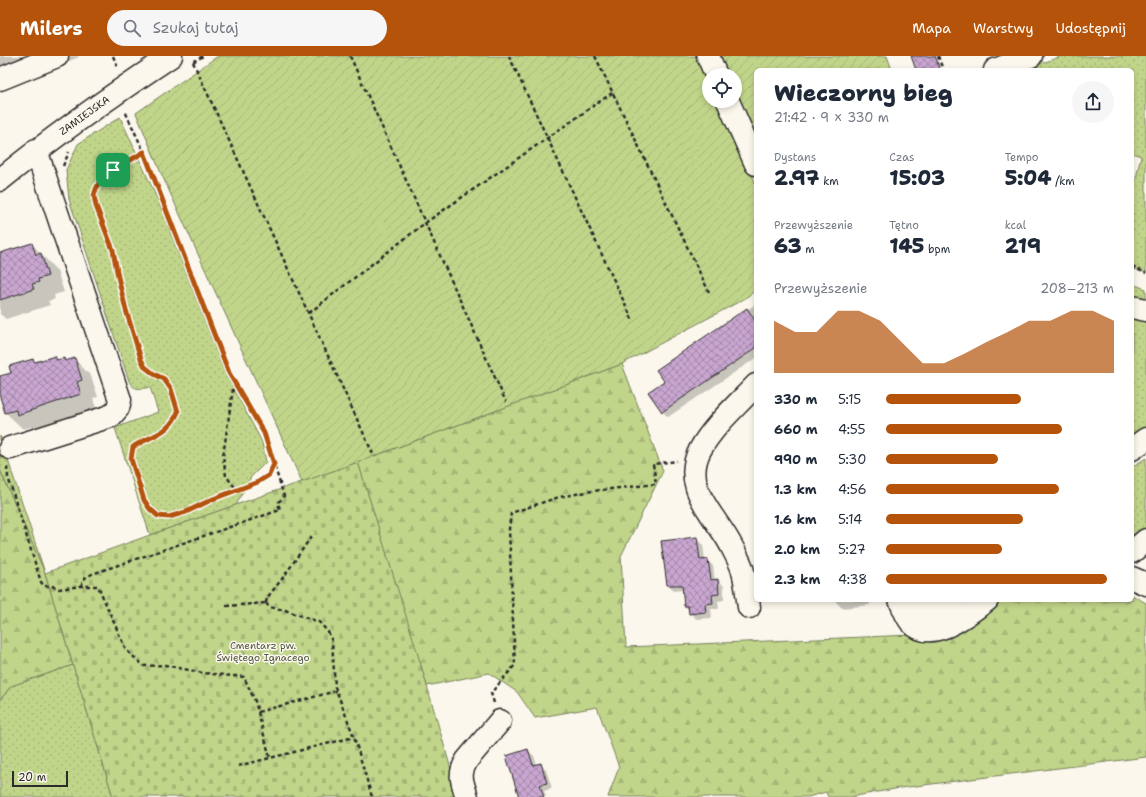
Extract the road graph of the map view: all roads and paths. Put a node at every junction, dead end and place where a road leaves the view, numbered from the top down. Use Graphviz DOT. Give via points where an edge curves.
graph roads {
  1 [pos="57,56"];
  2 [pos="113,56"];
  3 [pos="171,56"];
  4 [pos="350,56"];
  5 [pos="509,56"];
  6 [pos="595,56"];
  7 [pos="708,56"];
  8 [pos="938,56"];
  9 [pos="1031,56"];
  10 [pos="193,62"];
  11 [pos="1001,64"];
  12 [pos="713,68"];
  13 [pos="942,68"];
  14 [pos="120,71"];
  15 [pos="0,79"];
  16 [pos="116,92"];
  17 [pos="612,93"];
  18 [pos="731,108"];
  19 [pos="547,139"];
  20 [pos="36,150"];
  21 [pos="144,152"];
  22 [pos="754,160"];
  23 [pos="0,180"];
  24 [pos="425,223"];
  25 [pos="1134,268"];
  26 [pos="1146,273"];
  27 [pos="709,292"];
  28 [pos="1134,307"];
  29 [pos="1146,310"];
  30 [pos="309,313"];
  31 [pos="633,321"];
  32 [pos="234,382"];
  33 [pos="754,387"];
  34 [pos="506,402"];
  35 [pos="1146,439"];
  36 [pos="10,448"];
  37 [pos="1134,448"];
  38 [pos="373,454"];
  39 [pos="695,463"];
  40 [pos="274,464"];
  41 [pos="237,490"];
  42 [pos="312,537"];
  43 [pos="1146,540"];
  44 [pos="1134,550"];
  45 [pos="1134,579"];
  46 [pos="1146,584"];
  47 [pos="81,586"];
  48 [pos="901,602"];
  49 [pos="919,602"];
  50 [pos="952,602"];
  51 [pos="984,602"];
  52 [pos="266,603"];
  53 [pos="226,606"];
  54 [pos="749,608"];
  55 [pos="336,691"];
  56 [pos="258,712"];
  57 [pos="500,721"];
  58 [pos="354,737"];
  59 [pos="270,758"];
  60 [pos="238,766"];
  61 [pos="372,797"];
  62 [pos="466,797"];
  1 -- 15 [label="street"];
  2 -- 14 [label="path"];
  3 -- 16 [label="street, ZAMIEJSKA"];
  4 -- 24 [label="path"];
  5 -- 19 [label="path"];
  6 -- 17 [label="path"];
  7 -- 12 [label="street"];
  8 -- 13 [label="path"];
  9 -- 11 [label="street"];
  10 -- 30 [label="path"];
  16 -- 20 [label="street, ZAMIEJSKA"];
  16 -- 21 [label="path"];
  17 -- 19 [label="path"];
  17 -- 27 [label="path"];
  18 -- 22 [label="street"];
  19 -- 24 [label="path"];
  19 -- 31 [label="path"];
  20 -- 23 [label="street, ZAMIEJSKA"];
  20 -- 36 [label="street" via="120,400 118,408 111,416"];
  21 -- 32 [label="path"];
  21 -- 41 [label="path" via="102,177 94,196 113,250 126,310 141,359 145,367 164,379 171,389 178,412 174,423 163,432 133,447 131,459 144,500 158,516 169,517 186,512"];
  24 -- 30 [label="path"];
  24 -- 34 [label="path"];
  25 -- 26 [label="path"];
  28 -- 29 [label="street"];
  30 -- 38 [label="path"];
  32 -- 40 [label="path" via="264,433"];
  32 -- 41 [label="path" via="223,456 226,476"];
  33 -- 39 [label="street" via="714,430 700,449"];
  35 -- 37 [label="street"];
  36 -- 47 [label="path" via="6,470 44,586 59,589"];
  39 -- 54 [label="street" via="695,483 701,501 732,547 742,569"];
  39 -- 57 [label="path" via="684,460 653,464 656,484 559,497 511,513 509,529 515,665 491,693"];
  40 -- 41 [label="path" via="269,475"];
  40 -- 47 [label="path" via="284,496 278,502 280,510 92,574 85,578"];
  42 -- 52 [label="path" via="266,598"];
  43 -- 44 [label="street"];
  45 -- 46 [label="street"];
  47 -- 56 [label="path" via="98,586 126,650 144,666 165,665 203,673 244,677"];
  48 -- 51 [label="street" via="910,621 918,628 932,630 953,624"];
  49 -- 50 [label="street" via="920,614 934,614"];
  52 -- 53 [label="path"];
  52 -- 55 [label="path" via="269,607 319,622 328,632 332,641"];
  55 -- 56 [label="path"];
  55 -- 58 [label="path"];
  56 -- 59 [label="path"];
  57 -- 62 [label="street" via="463,766 460,776"];
  58 -- 59 [label="path"];
  58 -- 61 [label="path"];
  59 -- 60 [label="path"];
}
